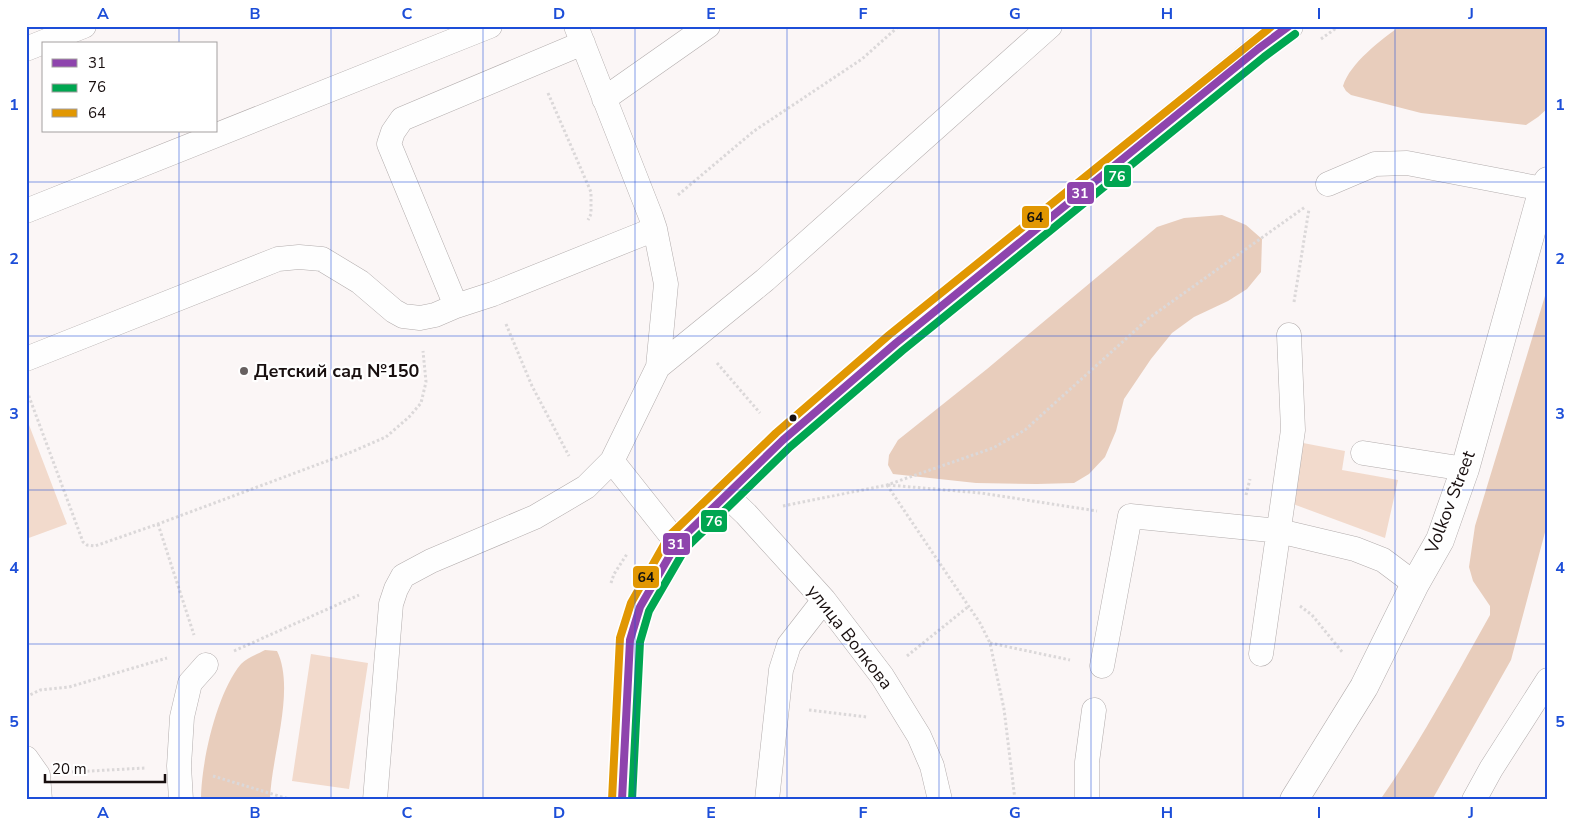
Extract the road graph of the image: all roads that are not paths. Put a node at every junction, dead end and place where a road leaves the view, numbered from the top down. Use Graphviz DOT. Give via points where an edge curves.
graph roads {
  1 [pos="84,26"];
  2 [pos="490,26"];
  3 [pos="708,26"];
  4 [pos="1050,26"];
  5 [pos="1289,26"];
  6 [pos="579,35"];
  7 [pos="44,42"];
  8 [pos="42,43"];
  9 [pos="26,49"];
  10 [pos="604,99"];
  11 [pos="1328,184"];
  12 [pos="1545,185"];
  13 [pos="26,211"];
  14 [pos="653,223"];
  15 [pos="456,306"];
  16 [pos="1289,335"];
  17 [pos="26,359"];
  18 [pos="658,367"];
  19 [pos="1363,453"];
  20 [pos="612,461"];
  21 [pos="1465,469"];
  22 [pos="736,505"];
  23 [pos="1279,531"];
  24 [pos="677,543"];
  25 [pos="1415,584"];
  26 [pos="824,600"];
  27 [pos="1261,654"];
  28 [pos="203,658"];
  29 [pos="1102,666"];
  30 [pos="1548,680"];
  31 [pos="1094,710"];
  32 [pos="26,758"];
  33 [pos="1302,794"];
  34 [pos="40,800"];
  35 [pos="181,800"];
  36 [pos="375,800"];
  37 [pos="622,800"];
  38 [pos="767,800"];
  39 [pos="940,800"];
  40 [pos="1087,800"];
  41 [pos="1474,800"];
  1 -- 7 [label="lane"];
  2 -- 13 [label="lane"];
  3 -- 10 [label="lane"];
  4 -- 18 [label="lane" via="765,280"];
  5 -- 22 [label="main road" via="896,343 783,440"];
  6 -- 10 [label="lane"];
  6 -- 15 [label="lane" via="534,63 402,119 393,132 389,144"];
  8 -- 9 [label="lane"];
  10 -- 14 [label="lane"];
  11 -- 12 [label="lane" via="1375,164 1407,163"];
  12 -- 21 [label="main road, Volkov Street"];
  14 -- 15 [label="lane" via="493,294"];
  14 -- 18 [label="lane" via="666,284"];
  15 -- 17 [label="lane" via="420,318 403,316 360,282 322,260 278,259"];
  16 -- 23 [label="lane" via="1293,430"];
  18 -- 20 [label="lane"];
  19 -- 21 [label="lane"];
  20 -- 24 [label="lane"];
  20 -- 36 [label="lane" via="586,487 535,517 403,576 391,604"];
  21 -- 25 [label="main road, Volkov Street" via="1440,540"];
  22 -- 24 [label="main road"];
  22 -- 26 [label="lane, улица Волкова"];
  23 -- 25 [label="lane" via="1355,548 1383,560"];
  23 -- 27 [label="lane"];
  23 -- 29 [label="lane" via="1130,516"];
  24 -- 37 [label="main road" via="640,607 630,640"];
  25 -- 33 [label="main road, Volkov Street" via="1364,687"];
  26 -- 38 [label="lane" via="789,645 781,670"];
  26 -- 39 [label="lane, улица Волкова" via="882,676 910,722 932,766"];
  28 -- 35 [label="lane" via="190,684 182,717"];
  30 -- 41 [label="lane"];
  31 -- 40 [label="lane" via="1087,762"];
  32 -- 34 [label="lane" via="38,775"];
}
